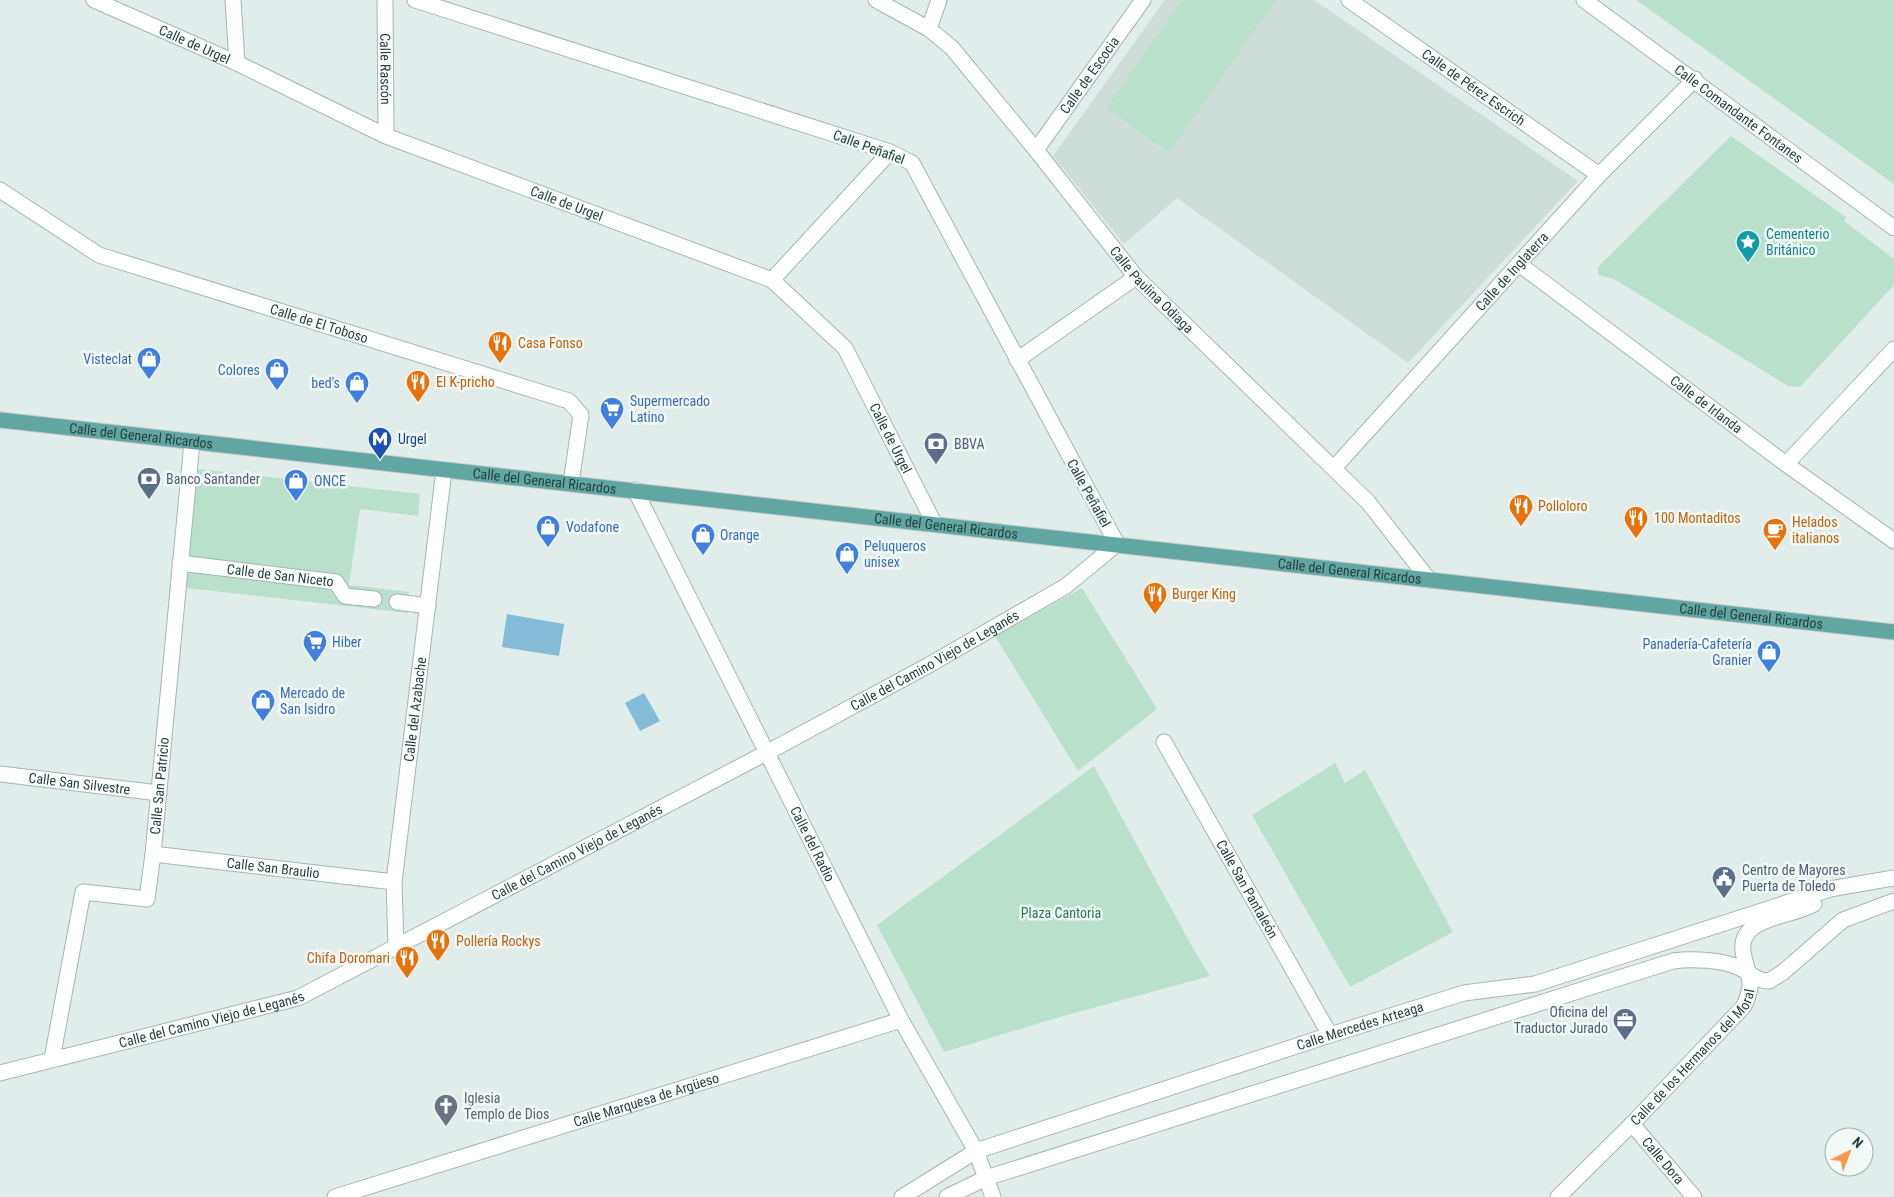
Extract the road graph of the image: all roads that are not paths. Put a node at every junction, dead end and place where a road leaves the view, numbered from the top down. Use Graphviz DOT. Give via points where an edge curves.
graph roads {
  1 [pos="94,0"];
  2 [pos="233,0"];
  3 [pos="385,0"];
  4 [pos="415,0"];
  5 [pos="876,0"];
  6 [pos="940,0"];
  7 [pos="1143,0"];
  8 [pos="1349,0"];
  9 [pos="1584,0"];
  10 [pos="929,29"];
  11 [pos="237,63"];
  12 [pos="1695,80"];
  13 [pos="386,136"];
  14 [pos="1036,150"];
  15 [pos="890,152"];
  16 [pos="1599,175"];
  17 [pos="0,190"];
  18 [pos="1894,228"];
  19 [pos="1518,264"];
  20 [pos="1136,277"];
  21 [pos="772,280"];
  22 [pos="1894,349"];
  23 [pos="1017,360"];
  24 [pos="0,420"];
  25 [pos="192,442"];
  26 [pos="1786,464"];
  27 [pos="1334,468"];
  28 [pos="444,470"];
  29 [pos="571,483"];
  30 [pos="635,490"];
  31 [pos="934,523"];
  32 [pos="1894,541"];
  33 [pos="1116,544"];
  34 [pos="180,563"];
  35 [pos="1429,580"];
  36 [pos="374,599"];
  37 [pos="397,602"];
  38 [pos="428,606"];
  39 [pos="1894,632"];
  40 [pos="1164,742"];
  41 [pos="768,752"];
  42 [pos="0,774"];
  43 [pos="159,793"];
  44 [pos="153,854"];
  45 [pos="1894,878"];
  46 [pos="394,882"];
  47 [pos="1830,889"];
  48 [pos="1894,901"];
  49 [pos="396,948"];
  50 [pos="1748,974"];
  51 [pos="901,1020"];
  52 [pos="1330,1035"];
  53 [pos="52,1059"];
  54 [pos="0,1073"];
  55 [pos="1632,1124"];
  56 [pos="976,1151"];
  57 [pos="986,1178"];
  58 [pos="335,1197"];
  59 [pos="902,1197"];
  60 [pos="947,1197"];
  61 [pos="993,1197"];
  62 [pos="1558,1197"];
  63 [pos="1694,1197"];
  1 -- 11 [label="street, Calle de Urgel"];
  2 -- 11 [label="street"];
  3 -- 13 [label="street, Calle Rascón"];
  4 -- 15 [label="street, Calle Peñafiel"];
  5 -- 10 [label="street, Calle Paulina Odiaga"];
  6 -- 10 [label="street"];
  7 -- 14 [label="street, Calle de Escocia"];
  8 -- 16 [label="street, Calle de Pérez Escrich"];
  9 -- 12 [label="street, Calle Comandante Fontanes"];
  10 -- 14 [label="street, Calle Paulina Odiaga" via="952,48"];
  11 -- 13 [label="street, Calle de Urgel"];
  12 -- 16 [label="street, Calle de Inglaterra"];
  12 -- 18 [label="street, Calle Comandante Fontanes"];
  13 -- 21 [label="street, Calle de Urgel"];
  14 -- 20 [label="street, Calle Paulina Odiaga"];
  15 -- 21 [label="street"];
  15 -- 23 [label="street, Calle Peñafiel" via="912,163"];
  16 -- 19 [label="street, Calle de Inglaterra"];
  17 -- 29 [label="street, Calle de El Toboso" via="99,255 569,401 581,415"];
  19 -- 26 [label="street, Calle de Irlanda"];
  19 -- 27 [label="street, Calle de Inglaterra"];
  20 -- 23 [label="street"];
  20 -- 27 [label="street, Calle Paulina Odiaga"];
  21 -- 31 [label="street, Calle de Urgel" via="845,348"];
  22 -- 26 [label="street"];
  23 -- 33 [label="street, Calle Peñafiel"];
  24 -- 25 [label="main road, Calle del General Ricardos"];
  25 -- 28 [label="main road, Calle del General Ricardos"];
  25 -- 34 [label="street, Calle San Patricio"];
  26 -- 32 [label="street, Calle de Irlanda"];
  27 -- 35 [label="street, Calle Paulina Odiaga" via="1368,502"];
  28 -- 29 [label="main road, Calle del General Ricardos"];
  28 -- 38 [label="street, Calle del Azabache"];
  29 -- 30 [label="main road, Calle del General Ricardos"];
  30 -- 31 [label="main road, Calle del General Ricardos"];
  30 -- 41 [label="street, Calle del Radio"];
  31 -- 33 [label="main road, Calle del General Ricardos"];
  33 -- 35 [label="main road, Calle del General Ricardos"];
  33 -- 41 [label="street, Calle del Camino Viejo de Leganés" via="1066,586"];
  34 -- 36 [label="street, Calle de San Niceto" via="336,582 345,596"];
  34 -- 43 [label="street, Calle San Patricio"];
  35 -- 39 [label="main road, Calle del General Ricardos"];
  37 -- 38 [label="street"];
  38 -- 46 [label="street, Calle del Azabache"];
  40 -- 52 [label="street, Calle San Pantaleón"];
  41 -- 49 [label="street, Calle del Camino Viejo de Leganés"];
  41 -- 51 [label="street, Calle del Radio"];
  42 -- 43 [label="street, Calle San Silvestre"];
  43 -- 44 [label="street, Calle San Patricio"];
  44 -- 46 [label="street, Calle San Braulio"];
  44 -- 53 [label="street, Calle San Patricio" via="147,899 83,892"];
  45 -- 47 [label="street, Calle Mercedes Arteaga"];
  46 -- 49 [label="street, Calle del Azabache"];
  47 -- 50 [label="street" via="1813,905 1756,925 1747,933 1742,946"];
  47 -- 52 [label="street, Calle Mercedes Arteaga" via="1535,984 1464,993"];
  48 -- 50 [label="street, Calle de los Hermanos del Moral" via="1843,920 1774,979 1762,981"];
  49 -- 53 [label="street, Calle del Camino Viejo de Leganés" via="298,998"];
  50 -- 55 [label="street, Calle de los Hermanos del Moral" via="1750,986 1744,1006"];
  50 -- 57 [label="street" via="1737,967 1698,958 1673,962"];
  51 -- 56 [label="street, Calle del Radio"];
  51 -- 58 [label="street, Calle Marquesa de Argüeso"];
  52 -- 56 [label="street, Calle Mercedes Arteaga"];
  53 -- 54 [label="street, Calle del Camino Viejo de Leganés"];
  55 -- 62 [label="street, Calle de los Hermanos del Moral"];
  55 -- 63 [label="street, Calle Dora"];
  56 -- 57 [label="street, Calle del Radio"];
  56 -- 59 [label="street, Calle Mercedes Arteaga"];
  57 -- 60 [label="street"];
  57 -- 61 [label="street, Calle del Radio"];
}
